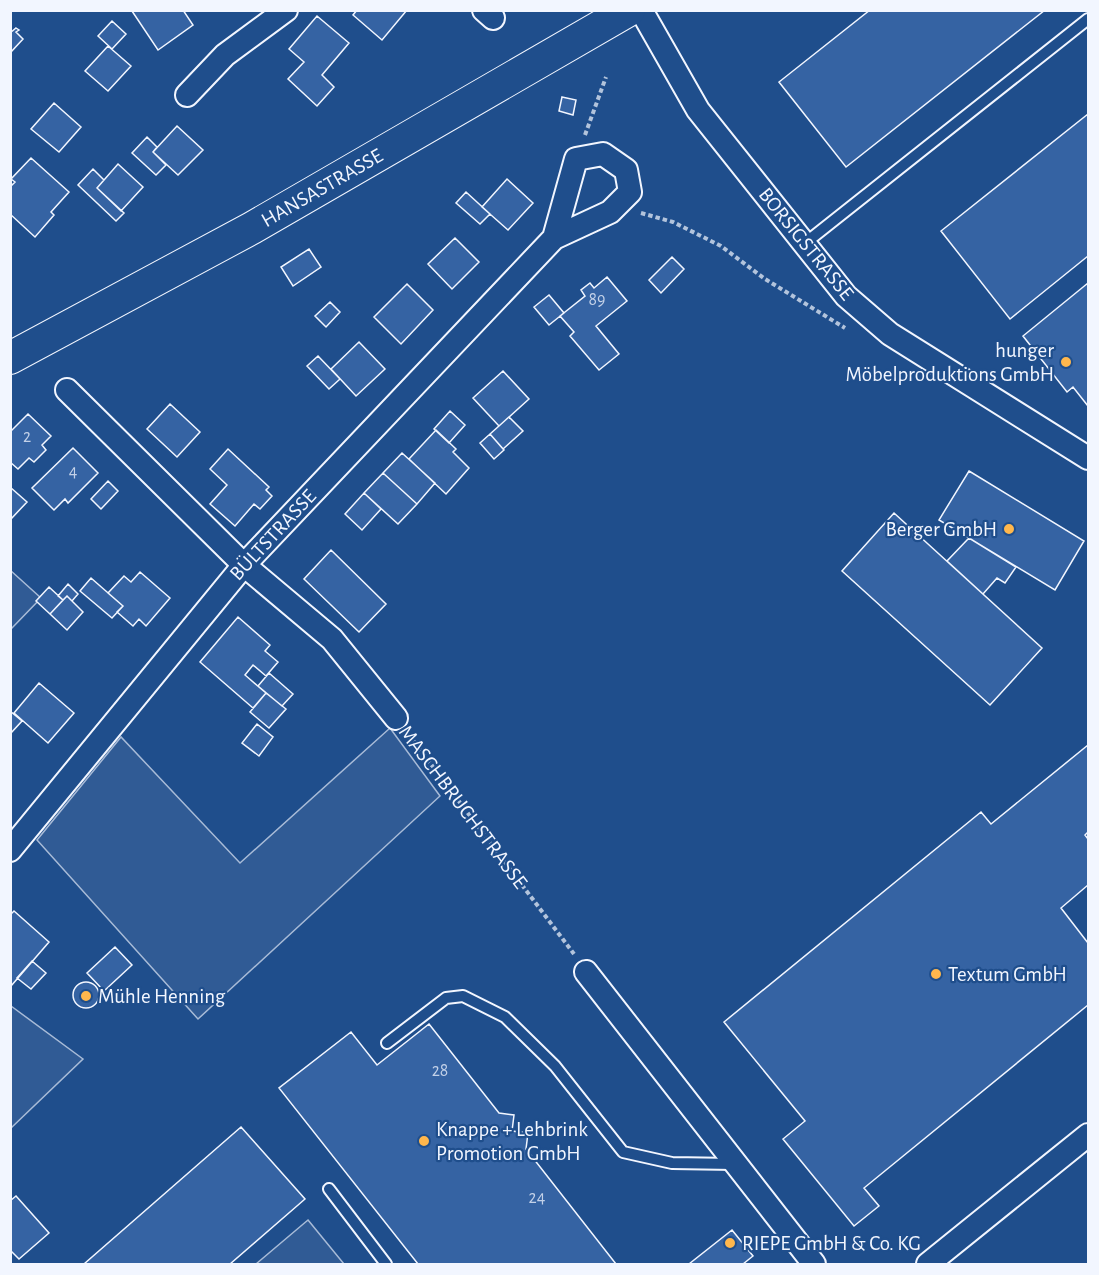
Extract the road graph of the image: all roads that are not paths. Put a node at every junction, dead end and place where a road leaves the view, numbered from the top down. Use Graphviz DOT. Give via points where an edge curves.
graph roads {
  1 [pos="286,10"];
  2 [pos="629,10"];
  3 [pos="641,10"];
  4 [pos="1089,20"];
  5 [pos="187,95"];
  6 [pos="554,238"];
  7 [pos="804,244"];
  8 [pos="10,358"];
  9 [pos="67,390"];
  10 [pos="1089,458"];
  11 [pos="244,565"];
  12 [pos="396,718"];
  13 [pos="10,849"];
  14 [pos="586,972"];
  15 [pos="387,1043"];
  16 [pos="1089,1135"];
  17 [pos="737,1164"];
  18 [pos="329,1189"];
  19 [pos="386,1264"];
  20 [pos="814,1264"];
  21 [pos="928,1264"];
  1 -- 5 [label="street" via="225,55"];
  2 -- 8 [label="main road, HANSASTRASSE" via="252,228"];
  3 -- 7 [label="street, BORSIGSTRASSE" via="698,110"];
  4 -- 7 [label="lane"];
  6 -- 6 [label="street, BÜLTSTRASSE" via="576,159 603,154 626,170 630,192 610,212"];
  6 -- 11 [label="street, BÜLTSTRASSE"];
  7 -- 10 [label="street, BORSIGSTRASSE" via="846,296 890,334"];
  9 -- 11 [label="street, MASCHBRUCHSTRASSE"];
  11 -- 12 [label="street, MASCHBRUCHSTRASSE" via="332,639"];
  11 -- 13 [label="street, BÜLTSTRASSE"];
  14 -- 17 [label="street"];
  15 -- 17 [label="lane" via="446,998 463,996 505,1017 555,1066 623,1152 672,1163"];
  16 -- 21 [label="street"];
  17 -- 20 [label="street"];
  18 -- 19 [label="lane"];
}
